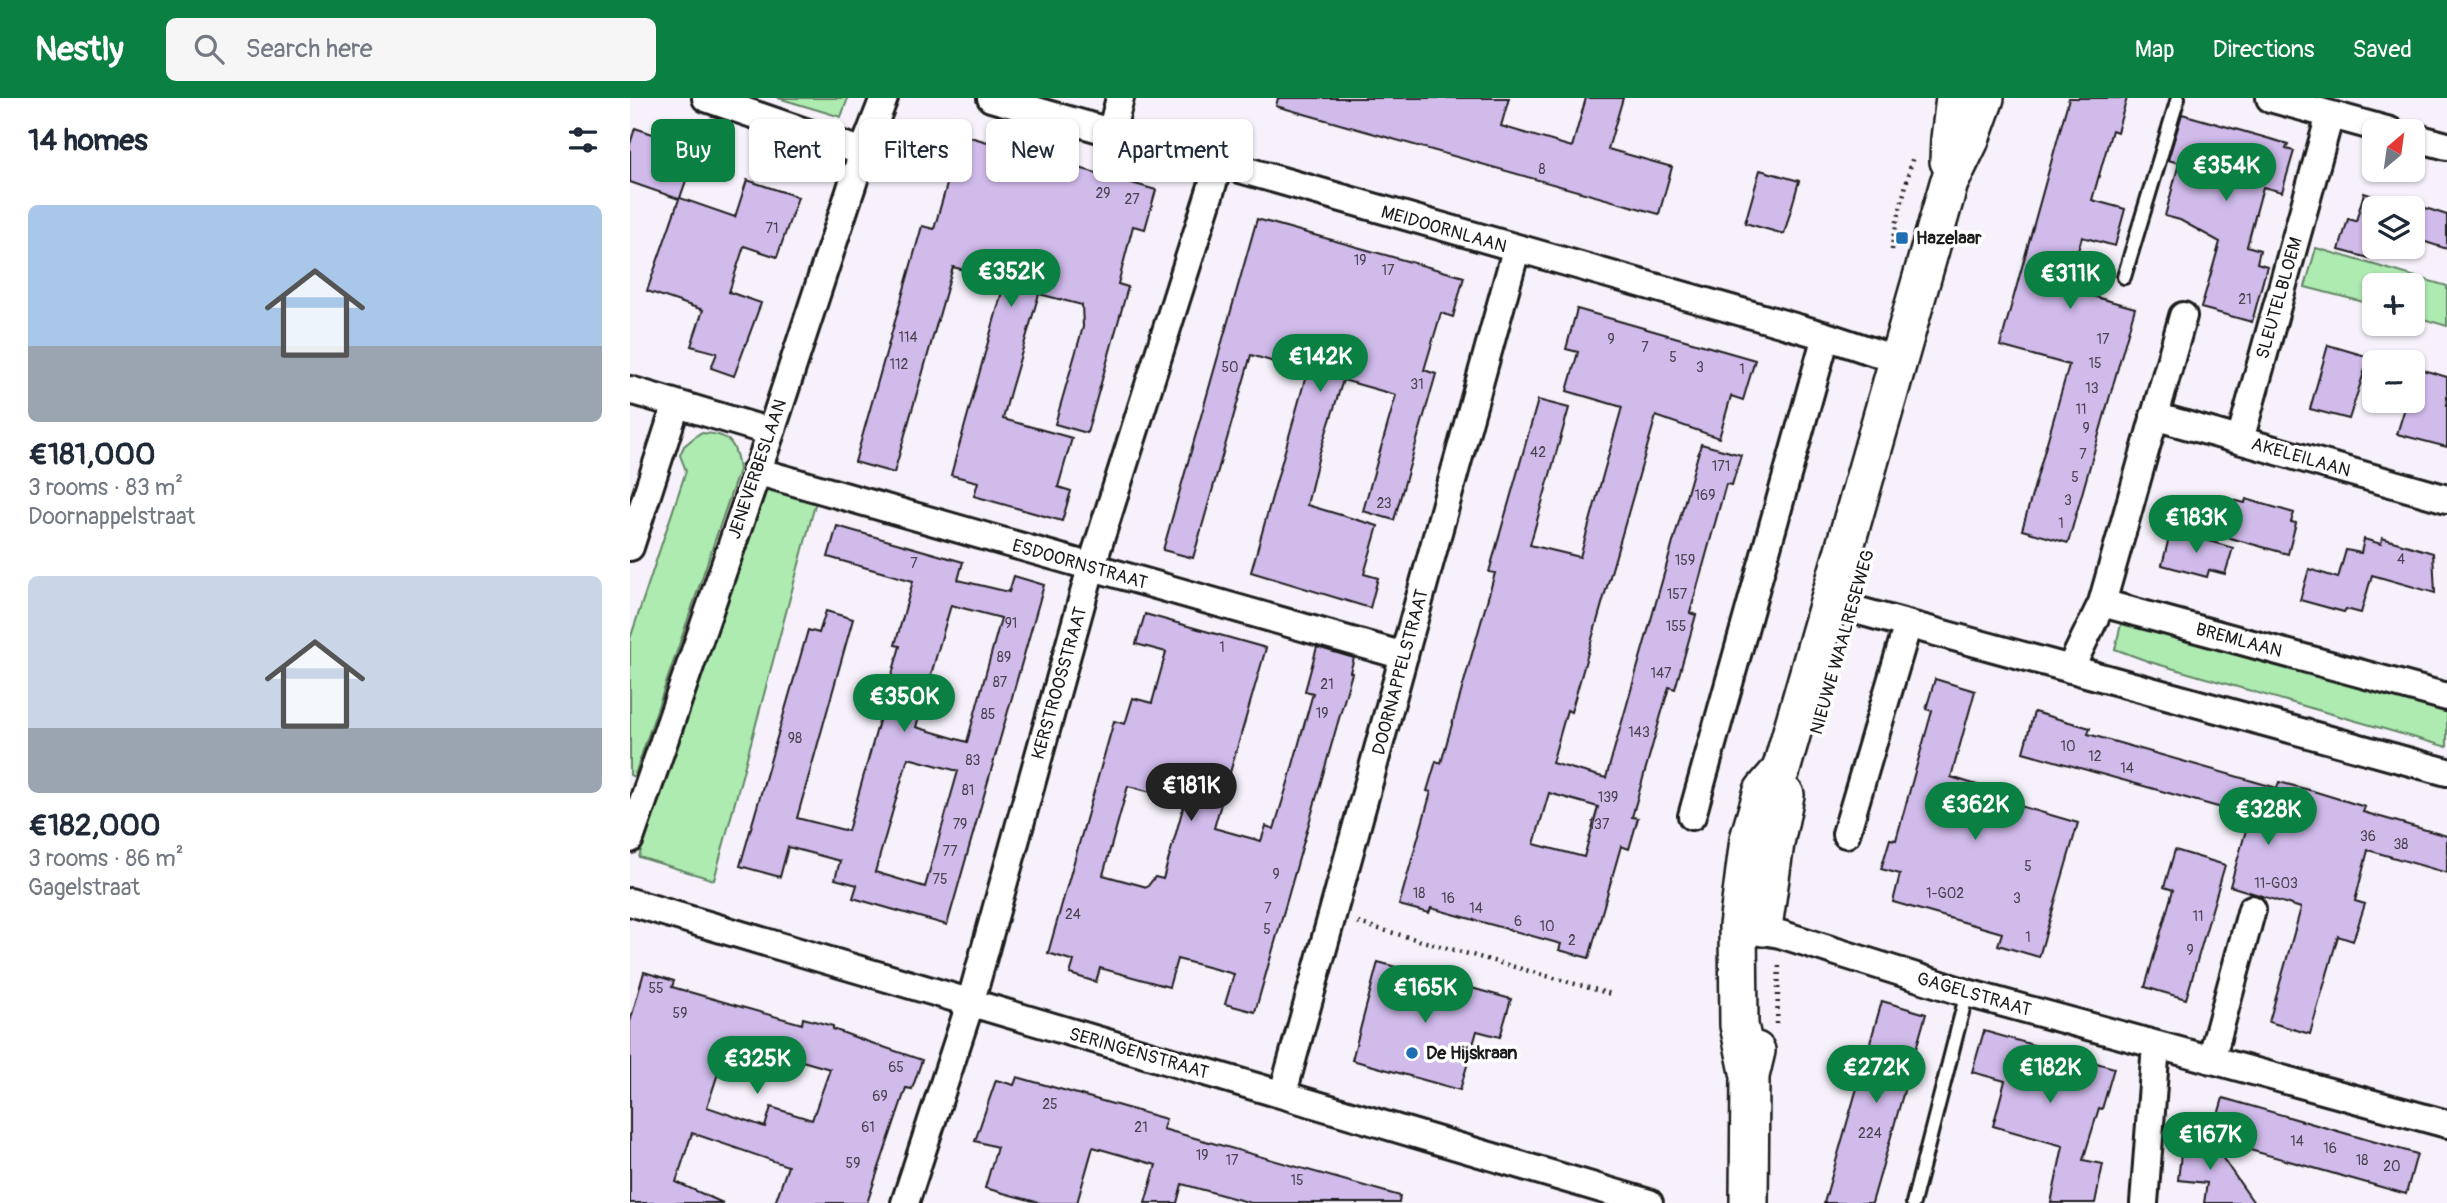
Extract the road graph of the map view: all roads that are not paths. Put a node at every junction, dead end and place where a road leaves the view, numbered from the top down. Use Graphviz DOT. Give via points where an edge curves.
graph roads {
  1 [pos="706,98"];
  2 [pos="884,98"];
  3 [pos="991,98"];
  4 [pos="1120,98"];
  5 [pos="1955,98"];
  6 [pos="1985,98"];
  7 [pos="2178,98"];
  8 [pos="2270,98"];
  9 [pos="2303,102"];
  10 [pos="2330,116"];
  11 [pos="876,119"];
  12 [pos="1115,119"];
  13 [pos="2362,124"];
  14 [pos="1093,128"];
  15 [pos="2426,140"];
  16 [pos="2447,146"];
  17 [pos="859,151"];
  18 [pos="859,164"];
  19 [pos="1253,174"];
  20 [pos="1213,182"];
  21 [pos="1949,183"];
  22 [pos="1516,250"];
  23 [pos="2124,277"];
  24 [pos="2183,316"];
  25 [pos="1826,336"];
  26 [pos="1898,360"];
  27 [pos="630,390"];
  28 [pos="676,405"];
  29 [pos="2154,416"];
  30 [pos="771,432"];
  31 [pos="2240,440"];
  32 [pos="756,471"];
  33 [pos="2447,499"];
  34 [pos="630,547"];
  35 [pos="1091,568"];
  36 [pos="1830,603"];
  37 [pos="2102,603"];
  38 [pos="1908,624"];
  39 [pos="1404,656"];
  40 [pos="2070,669"];
  41 [pos="2447,697"];
  42 [pos="2447,772"];
  43 [pos="1692,816"];
  44 [pos="1846,834"];
  45 [pos="630,839"];
  46 [pos="630,902"];
  47 [pos="2252,909"];
  48 [pos="1760,930"];
  49 [pos="1968,993"];
  50 [pos="970,1004"];
  51 [pos="2156,1045"];
  52 [pos="2211,1060"];
  53 [pos="1283,1093"];
  54 [pos="2447,1124"];
  55 [pos="905,1203"];
  56 [pos="1649,1203"];
  57 [pos="1749,1203"];
  58 [pos="1913,1203"];
  59 [pos="2144,1203"];
  1 -- 17 [label="street"];
  2 -- 11 [label="street, JENEVERBESLAAN"];
  3 -- 14 [label="street, MEIDOORNLAAN"];
  4 -- 12 [label="street"];
  5 -- 21 [label="street, NIEUWE WAALRESEWEG"];
  6 -- 21 [label="street, NIEUWE WAALRESEWEG"];
  7 -- 23 [label="lane"];
  8 -- 9 [label="street"];
  9 -- 10 [label="street"];
  10 -- 13 [label="street"];
  10 -- 31 [label="street, SLEUTELBLOEM"];
  15 -- 16 [label="street"];
  18 -- 30 [label="street, JENEVERBESLAAN"];
  19 -- 22 [label="street, MEIDOORNLAAN"];
  20 -- 35 [label="street, KERSTROOSSTRAAT"];
  21 -- 26 [label="street, NIEUWE WAALRESEWEG"];
  22 -- 25 [label="street, MEIDOORNLAAN"];
  22 -- 39 [label="street, DOORNAPPELSTRAAT"];
  24 -- 29 [label="street"];
  25 -- 26 [label="street, MEIDOORNLAAN"];
  25 -- 43 [label="street"];
  26 -- 36 [label="street, NIEUWE WAALRESEWEG"];
  27 -- 28 [label="street"];
  28 -- 30 [label="street"];
  28 -- 34 [label="street"];
  29 -- 31 [label="street, AKELEILAAN"];
  29 -- 37 [label="street"];
  30 -- 32 [label="street, JENEVERBESLAAN"];
  31 -- 33 [label="street, AKELEILAAN"];
  32 -- 35 [label="street, ESDOORNSTRAAT"];
  32 -- 45 [label="street, JENEVERBESLAAN"];
  35 -- 39 [label="street, ESDOORNSTRAAT"];
  35 -- 50 [label="street, KERSTROOSSTRAAT"];
  36 -- 38 [label="street"];
  36 -- 48 [label="street, NIEUWE WAALRESEWEG" via="1781,769 1763,791 1749,839"];
  37 -- 40 [label="street"];
  37 -- 41 [label="street, BREMLAAN"];
  38 -- 40 [label="street"];
  38 -- 44 [label="street"];
  39 -- 53 [label="street, DOORNAPPELSTRAAT"];
  40 -- 42 [label="street"];
  46 -- 50 [label="street, SERINGENSTRAAT"];
  47 -- 52 [label="street"];
  48 -- 49 [label="street, GAGELSTRAAT"];
  48 -- 57 [label="street, NIEUWE WAALRESEWEG" via="1739,1025 1750,1076"];
  49 -- 51 [label="street, GAGELSTRAAT"];
  49 -- 58 [label="lane"];
  50 -- 53 [label="street, SERINGENSTRAAT"];
  50 -- 55 [label="street, KERSTROOSSTRAAT"];
  51 -- 52 [label="street, GAGELSTRAAT"];
  51 -- 59 [label="street"];
  52 -- 54 [label="street, GAGELSTRAAT"];
  53 -- 56 [label="street, SERINGENSTRAAT"];
}
